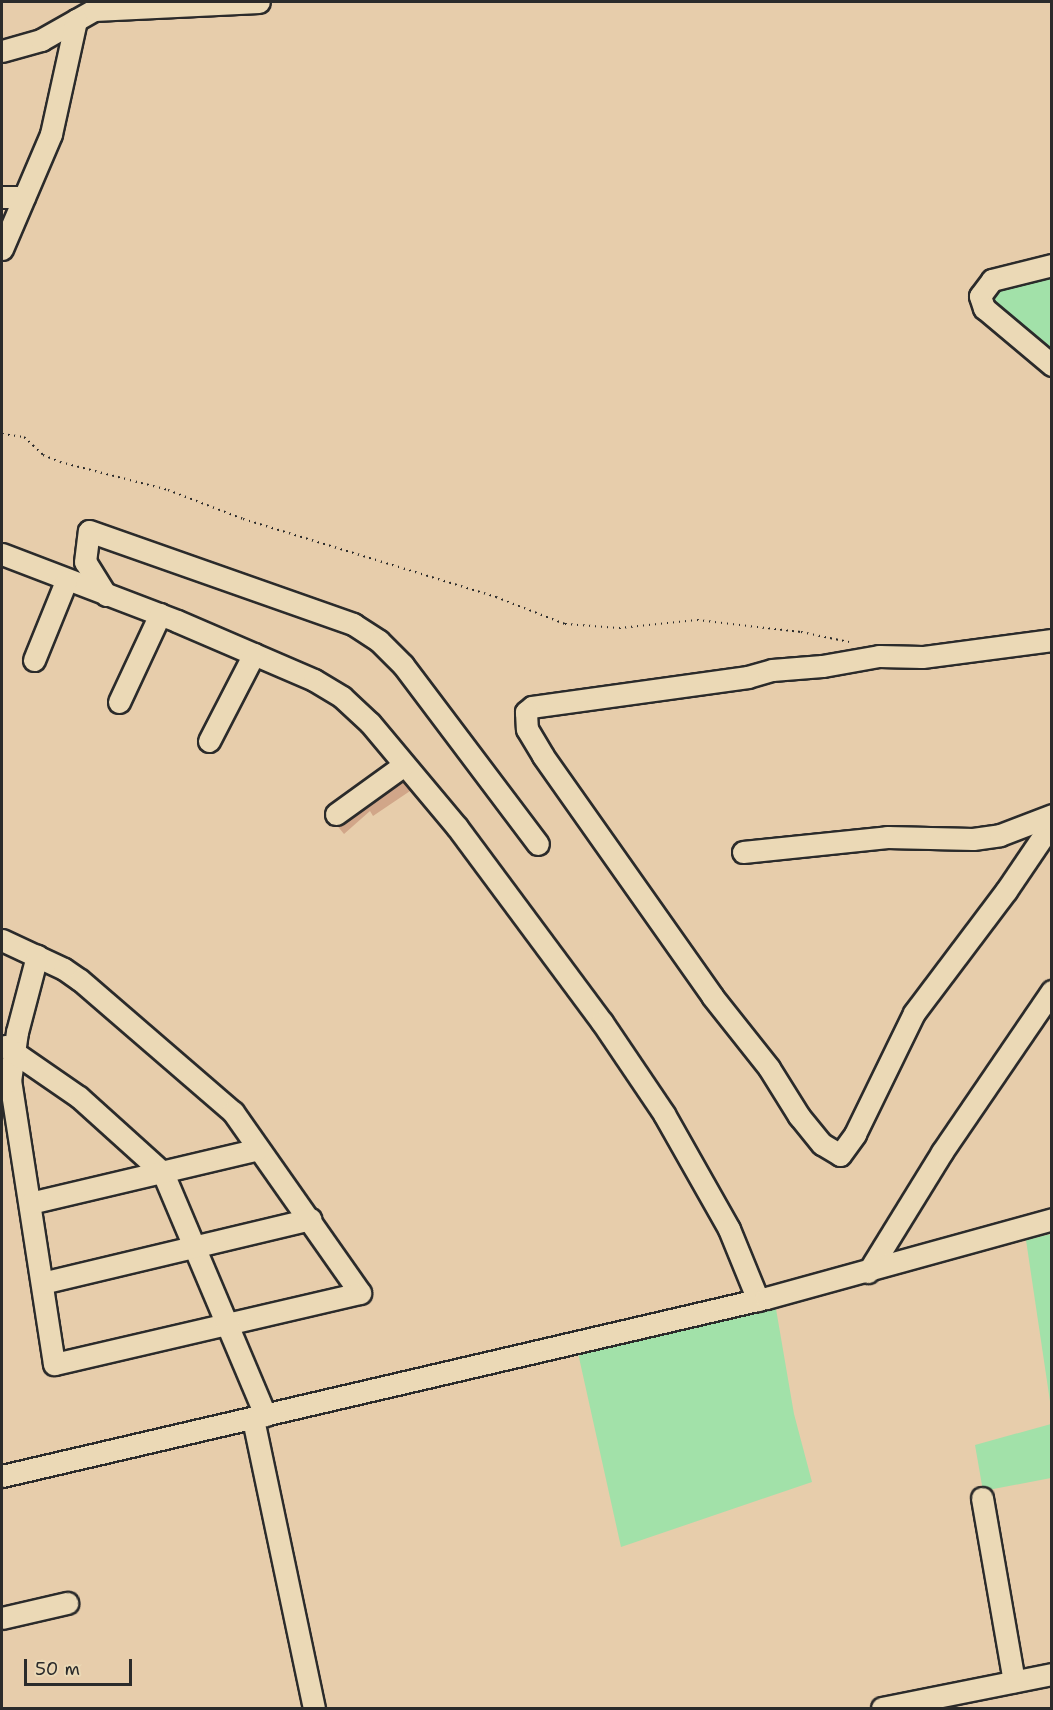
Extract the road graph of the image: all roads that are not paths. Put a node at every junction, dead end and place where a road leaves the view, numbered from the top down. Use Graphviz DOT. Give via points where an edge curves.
graph roads {
  1 [pos="259,2"];
  2 [pos="98,6"];
  3 [pos="76,20"];
  4 [pos="2,51"];
  5 [pos="2,197"];
  6 [pos="24,197"];
  7 [pos="2,249"];
  8 [pos="1052,266"];
  9 [pos="1052,365"];
  10 [pos="2,554"];
  11 [pos="66,580"];
  12 [pos="106,595"];
  13 [pos="160,614"];
  14 [pos="1052,640"];
  15 [pos="254,654"];
  16 [pos="34,660"];
  17 [pos="119,702"];
  18 [pos="209,741"];
  19 [pos="404,765"];
  20 [pos="336,814"];
  21 [pos="1052,815"];
  22 [pos="1052,823"];
  23 [pos="538,844"];
  24 [pos="743,852"];
  25 [pos="2,940"];
  26 [pos="37,956"];
  27 [pos="1052,991"];
  28 [pos="24,1004"];
  29 [pos="8,1047"];
  30 [pos="46,1072"];
  31 [pos="258,1149"];
  32 [pos="163,1173"];
  33 [pos="30,1203"];
  34 [pos="310,1219"];
  35 [pos="1052,1219"];
  36 [pos="194,1246"];
  37 [pos="868,1272"];
  38 [pos="42,1283"];
  39 [pos="758,1299"];
  40 [pos="227,1323"];
  41 [pos="259,1417"];
  42 [pos="2,1476"];
  43 [pos="982,1498"];
  44 [pos="67,1603"];
  45 [pos="2,1618"];
  46 [pos="1052,1674"];
  47 [pos="1014,1681"];
  48 [pos="314,1708"];
  49 [pos="882,1708"];
  1 -- 2 [label="street"];
  2 -- 3 [label="street"];
  3 -- 4 [label="street" via="41,40"];
  3 -- 6 [label="street" via="54,123"];
  5 -- 6 [label="street"];
  6 -- 7 [label="street"];
  8 -- 9 [label="street" via="992,280 980,296 984,308"];
  10 -- 11 [label="street"];
  11 -- 12 [label="street"];
  11 -- 16 [label="street"];
  12 -- 13 [label="street"];
  12 -- 23 [label="street" via="85,562 89,531 353,624 379,641 403,665"];
  13 -- 15 [label="street"];
  13 -- 17 [label="street"];
  14 -- 22 [label="street" via="922,657 879,656 577,700 526,712 527,729 543,756 799,1116 840,1155 855,1134 914,1013"];
  15 -- 18 [label="street"];
  15 -- 19 [label="street" via="342,697"];
  19 -- 20 [label="street"];
  19 -- 39 [label="street" via="457,827 603,1022 663,1114 729,1229"];
  21 -- 24 [label="street" via="1000,835 973,839 887,837"];
  25 -- 26 [label="street"];
  26 -- 28 [label="street"];
  26 -- 31 [label="street" via="80,980 233,1112"];
  27 -- 37 [label="street" via="942,1152"];
  28 -- 29 [label="street"];
  28 -- 30 [label="street" via="29,1034"];
  29 -- 30 [label="street"];
  29 -- 33 [label="street"];
  30 -- 32 [label="street"];
  31 -- 32 [label="street"];
  31 -- 34 [label="street"];
  32 -- 33 [label="street"];
  32 -- 36 [label="street"];
  33 -- 38 [label="street"];
  34 -- 36 [label="street"];
  34 -- 40 [label="street" via="360,1293"];
  35 -- 37 [label="street"];
  36 -- 38 [label="street"];
  36 -- 40 [label="street"];
  37 -- 39 [label="street"];
  38 -- 40 [label="street" via="54,1364"];
  39 -- 41 [label="street"];
  40 -- 41 [label="street"];
  41 -- 42 [label="street"];
  41 -- 48 [label="street"];
  43 -- 47 [label="street"];
  44 -- 45 [label="street"];
  46 -- 47 [label="street"];
  47 -- 49 [label="street"];
}
